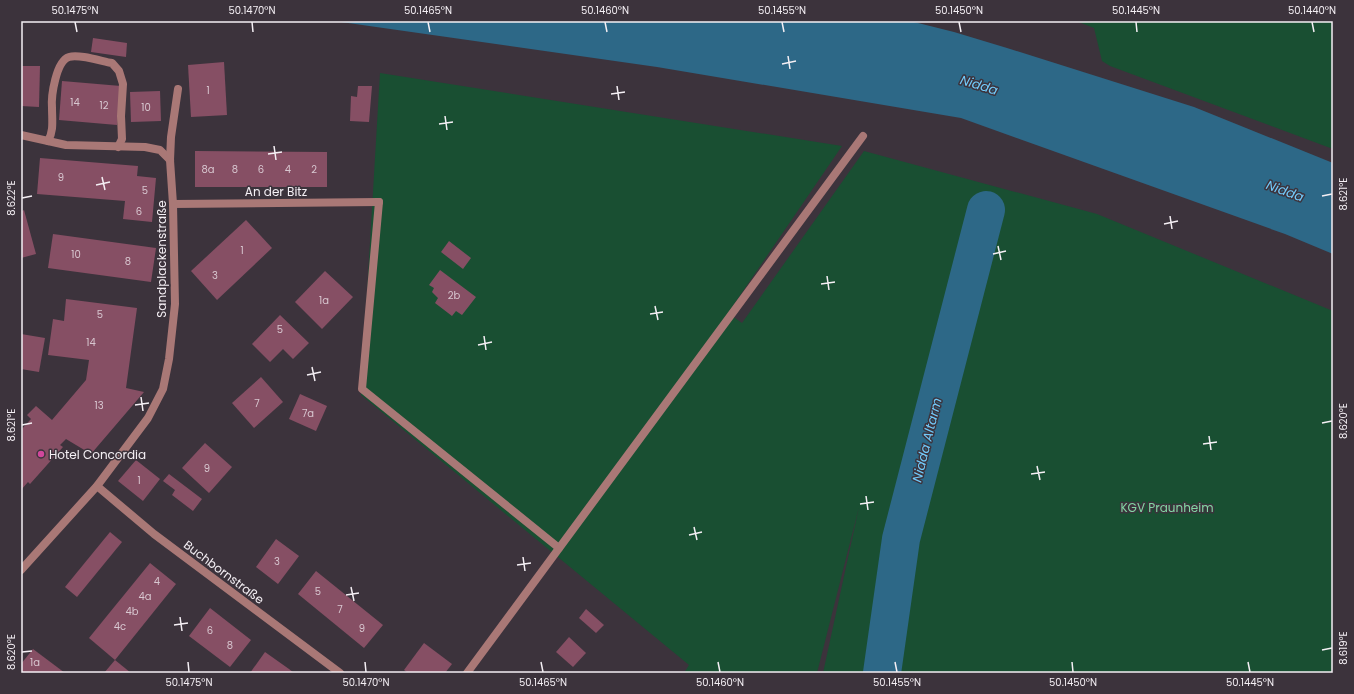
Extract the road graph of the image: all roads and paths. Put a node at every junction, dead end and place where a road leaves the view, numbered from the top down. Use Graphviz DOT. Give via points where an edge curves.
graph roads {
  1 [pos="178,89"];
  2 [pos="21,135"];
  3 [pos="863,136"];
  4 [pos="48,141"];
  5 [pos="118,146"];
  6 [pos="170,160"];
  7 [pos="174,204"];
  8 [pos="97,486"];
  9 [pos="559,548"];
  10 [pos="21,570"];
  11 [pos="340,673"];
  12 [pos="467,673"];
  1 -- 6 [label="street, Sandplackenstraße"];
  2 -- 4 [label="street"];
  3 -- 9 [label="street"];
  4 -- 5 [label="street" via="66,145"];
  4 -- 5 [label="street" via="52,134 52,104 56,76 63,61 69,57 78,57 112,63 118,71 123,84 120,116 122,139"];
  5 -- 6 [label="street" via="160,150"];
  6 -- 7 [label="street, Sandplackenstraße"];
  7 -- 8 [label="street, Sandplackenstraße" via="175,304 163,389 148,418"];
  7 -- 9 [label="street, An der Bitz" via="379,202 362,389"];
  8 -- 10 [label="street, Sandplackenstraße"];
  8 -- 11 [label="street, Buchbornstraße" via="154,534"];
  9 -- 12 [label="street"];
}
